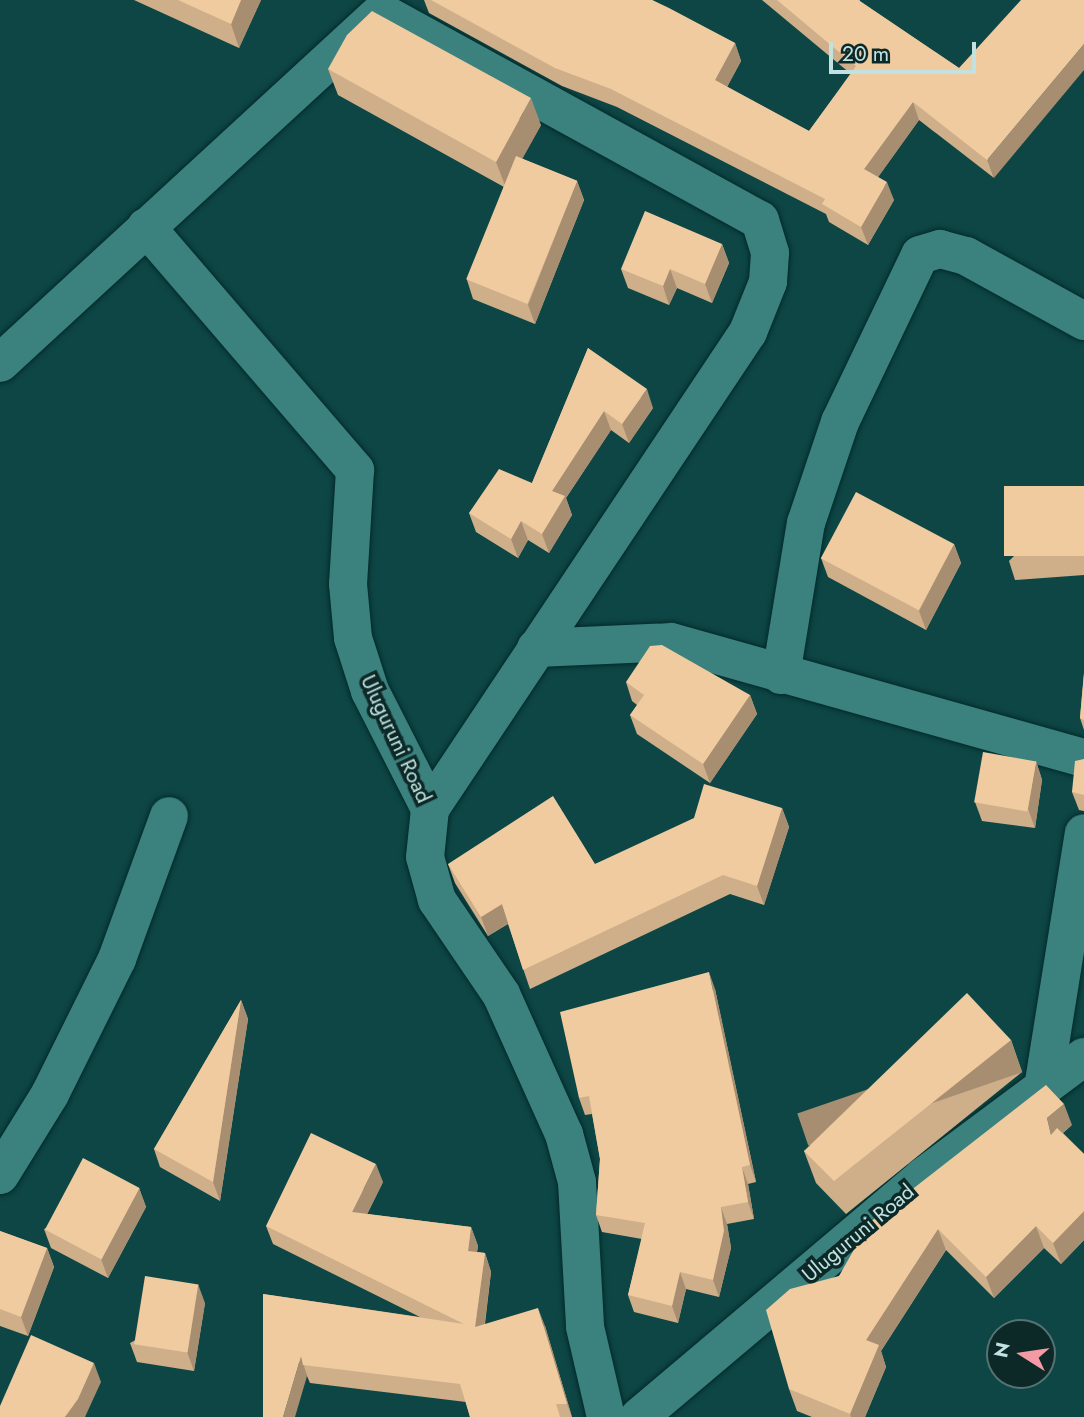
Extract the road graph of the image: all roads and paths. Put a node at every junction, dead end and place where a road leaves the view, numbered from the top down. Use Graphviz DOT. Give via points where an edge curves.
graph roads {
  1 [pos="386,6"];
  2 [pos="146,227"];
  3 [pos="1084,321"];
  4 [pos="0,363"];
  5 [pos="536,649"];
  6 [pos="781,675"];
  7 [pos="1084,758"];
  8 [pos="430,809"];
  9 [pos="169,816"];
  10 [pos="1084,833"];
  11 [pos="1084,1057"];
  12 [pos="1043,1088"];
  13 [pos="0,1175"];
  14 [pos="606,1417"];
  15 [pos="639,1417"];
  1 -- 2 [label="street"];
  1 -- 5 [label="street" via="760,220 770,253 768,282 748,332"];
  2 -- 4 [label="street"];
  2 -- 8 [label="street, Uluguruni Road" via="355,470 348,584 353,638 370,691"];
  3 -- 6 [label="street" via="966,256 940,249 920,255 840,422 806,523"];
  5 -- 6 [label="street" via="671,642"];
  5 -- 8 [label="street"];
  6 -- 7 [label="street"];
  8 -- 14 [label="street, Uluguruni Road" via="428,879 501,994 564,1134 578,1182 585,1327"];
  9 -- 13 [label="street" via="117,959 50,1094"];
  10 -- 12 [label="street"];
  11 -- 12 [label="street, Uluguruni Road"];
  12 -- 15 [label="street, Uluguruni Road" via="923,1177"];
}
